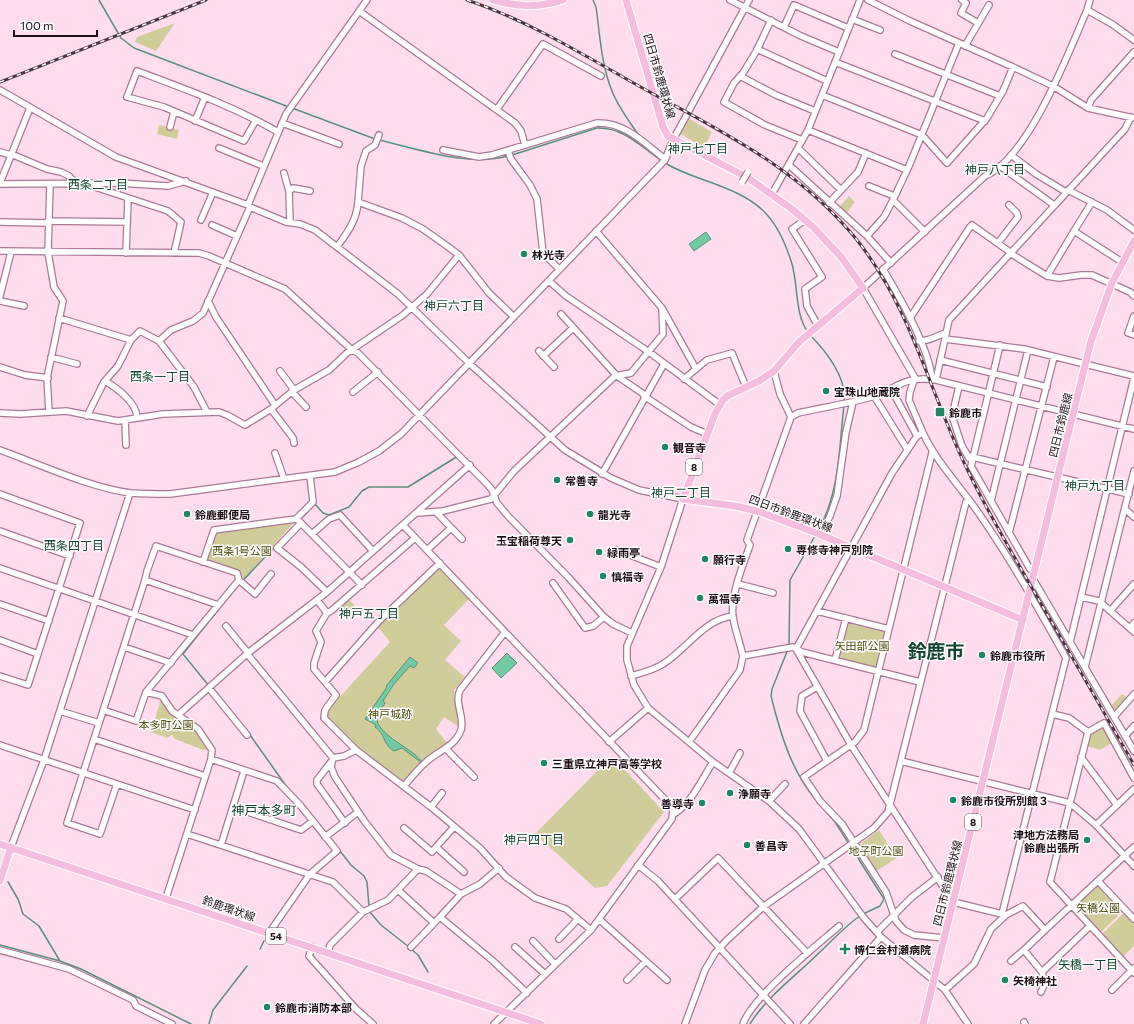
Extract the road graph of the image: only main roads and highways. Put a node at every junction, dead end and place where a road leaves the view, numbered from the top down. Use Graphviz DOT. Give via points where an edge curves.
graph roads {
  1 [pos="493,0"];
  2 [pos="563,0"];
  3 [pos="626,0"];
  4 [pos="1134,241"];
  5 [pos="1023,620"];
  6 [pos="0,844"];
  7 [pos="11,847"];
  8 [pos="0,881"];
  9 [pos="541,1024"];
  10 [pos="923,1024"];
  1 -- 2 [label="main road" via="522,7 542,6"];
  3 -- 5 [label="main road, 四日市鈴鹿環状線 / 8" via="663,127 668,136 748,178 772,194 805,220 842,258 863,288 799,342 774,371 727,396 719,404 683,499 757,511"];
  4 -- 5 [label="main road, 四日市鈴鹿線" via="1112,283 1094,331"];
  5 -- 10 [label="main road, 四日市鈴鹿環状線 / 8"];
  6 -- 7 [label="main road, 鈴鹿環状線 / 54"];
  7 -- 8 [label="main road"];
  7 -- 9 [label="main road, 鈴鹿環状線 / 54"];
}
